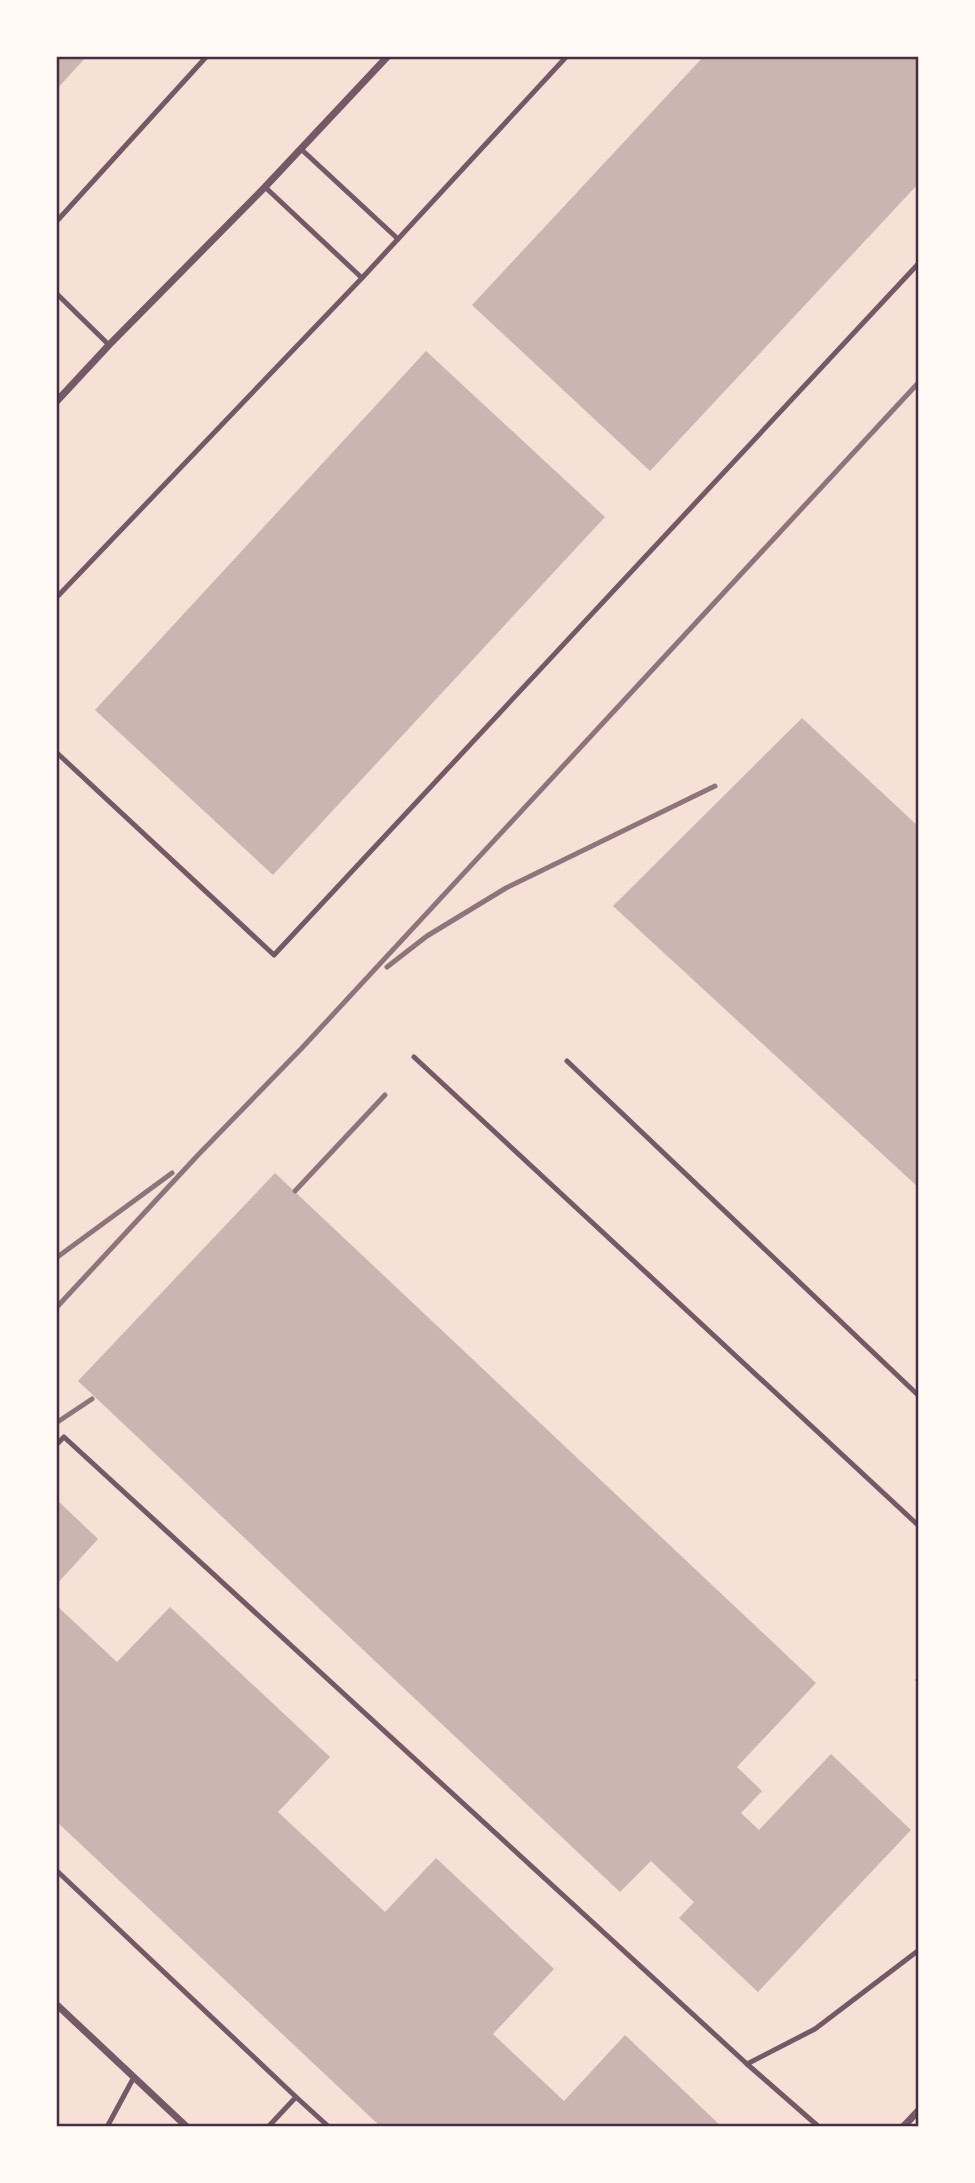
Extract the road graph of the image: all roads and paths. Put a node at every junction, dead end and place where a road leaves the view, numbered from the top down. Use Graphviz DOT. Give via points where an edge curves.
graph roads {
  1 [pos="207,56"];
  2 [pos="388,56"];
  3 [pos="567,56"];
  4 [pos="301,149"];
  5 [pos="265,187"];
  6 [pos="56,222"];
  7 [pos="398,239"];
  8 [pos="919,264"];
  9 [pos="362,278"];
  10 [pos="56,293"];
  11 [pos="109,345"];
  12 [pos="56,402"];
  13 [pos="56,598"];
  14 [pos="56,751"];
  15 [pos="414,1057"];
  16 [pos="567,1061"];
  17 [pos="919,1396"];
  18 [pos="56,1445"];
  19 [pos="919,1526"];
  20 [pos="56,1870"];
  21 [pos="919,1950"];
  22 [pos="56,2004"];
  23 [pos="747,2064"];
  24 [pos="134,2077"];
  25 [pos="296,2097"];
  26 [pos="919,2110"];
  27 [pos="107,2127"];
  28 [pos="187,2127"];
  29 [pos="268,2127"];
  30 [pos="329,2127"];
  31 [pos="819,2127"];
  32 [pos="903,2127"];
  1 -- 6 [label="lane"];
  2 -- 4 [label="street"];
  3 -- 7 [label="lane"];
  4 -- 5 [label="street"];
  4 -- 7 [label="lane"];
  5 -- 9 [label="lane"];
  5 -- 11 [label="street"];
  7 -- 9 [label="lane"];
  8 -- 14 [label="lane" via="274,955"];
  9 -- 13 [label="lane"];
  10 -- 11 [label="lane"];
  11 -- 12 [label="street"];
  15 -- 19 [label="lane"];
  16 -- 17 [label="lane"];
  18 -- 23 [label="lane" via="64,1437"];
  20 -- 25 [label="lane"];
  21 -- 23 [label="lane" via="815,2029"];
  22 -- 24 [label="street"];
  23 -- 31 [label="lane"];
  24 -- 27 [label="lane"];
  24 -- 28 [label="street"];
  25 -- 29 [label="lane"];
  25 -- 30 [label="lane"];
  26 -- 32 [label="street"];
}
